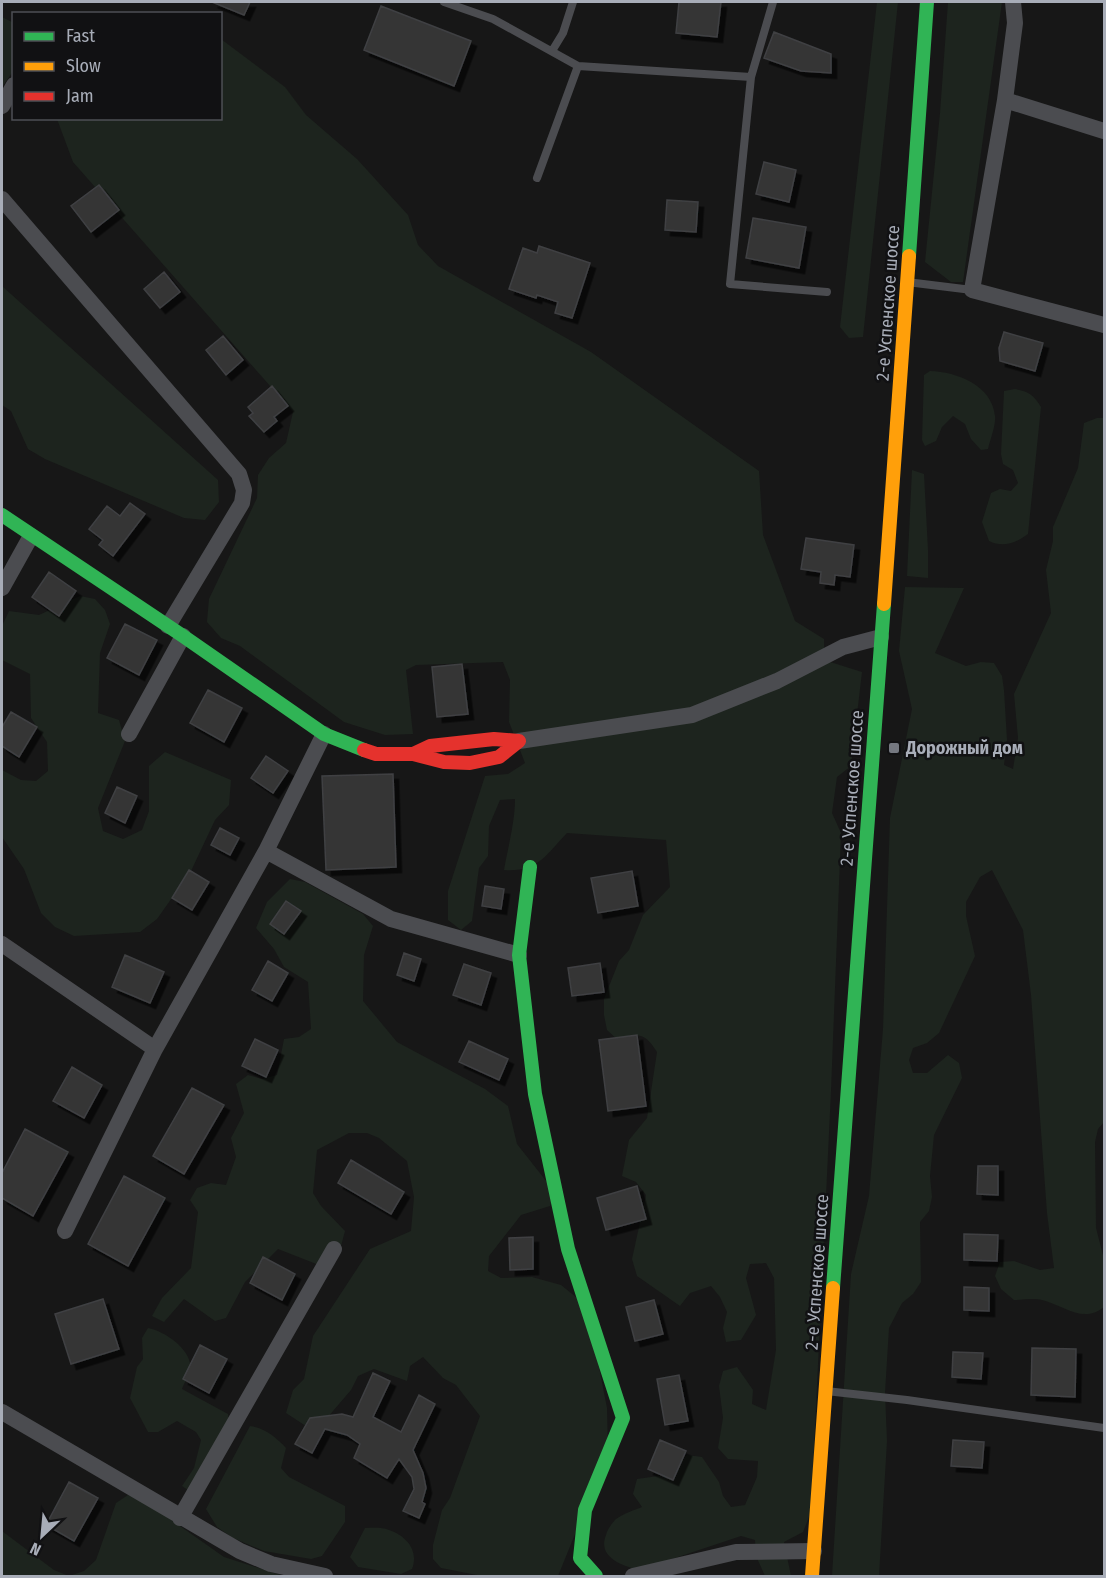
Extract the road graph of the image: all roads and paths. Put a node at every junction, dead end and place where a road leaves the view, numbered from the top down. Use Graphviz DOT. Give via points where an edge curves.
graph roads {
  1 [pos="444,2"];
  2 [pos="573,2"];
  3 [pos="773,2"];
  4 [pos="927,2"];
  5 [pos="1013,2"];
  6 [pos="552,51"];
  7 [pos="578,66"];
  8 [pos="751,77"];
  9 [pos="12,88"];
  10 [pos="1005,100"];
  11 [pos="2,106"];
  12 [pos="1104,130"];
  13 [pos="537,178"];
  14 [pos="2,199"];
  15 [pos="907,282"];
  16 [pos="972,290"];
  17 [pos="827,292"];
  18 [pos="1104,325"];
  19 [pos="2,515"];
  20 [pos="32,536"];
  21 [pos="2,588"];
  22 [pos="168,626"];
  23 [pos="183,636"];
  24 [pos="881,637"];
  25 [pos="129,734"];
  26 [pos="324,734"];
  27 [pos="519,741"];
  28 [pos="413,753"];
  29 [pos="266,851"];
  30 [pos="530,867"];
  31 [pos="2,944"];
  32 [pos="519,955"];
  33 [pos="155,1049"];
  34 [pos="65,1231"];
  35 [pos="334,1249"];
  36 [pos="826,1391"];
  37 [pos="2,1412"];
  38 [pos="1104,1428"];
  39 [pos="180,1518"];
  40 [pos="814,1551"];
  41 [pos="325,1576"];
  42 [pos="596,1576"];
  43 [pos="633,1576"];
  44 [pos="812,1576"];
  1 -- 6 [label="lane" via="493,19"];
  2 -- 6 [label="lane" via="563,33"];
  3 -- 8 [label="lane"];
  4 -- 15 [label="main road, 2-е Успенское шоссе"];
  5 -- 10 [label="street" via="1015,23"];
  6 -- 7 [label="lane"];
  7 -- 8 [label="lane"];
  7 -- 13 [label="lane"];
  8 -- 17 [label="lane" via="730,284"];
  9 -- 11 [label="street"];
  10 -- 12 [label="street"];
  10 -- 16 [label="street"];
  14 -- 22 [label="street" via="239,474 244,490 242,503"];
  15 -- 16 [label="lane"];
  15 -- 24 [label="main road, 2-е Успенское шоссе"];
  16 -- 18 [label="street"];
  19 -- 20 [label="main road"];
  20 -- 21 [label="street"];
  20 -- 22 [label="main road"];
  22 -- 23 [label="main road"];
  23 -- 25 [label="street"];
  23 -- 26 [label="main road"];
  24 -- 27 [label="street" via="843,647 777,681 692,715"];
  24 -- 36 [label="main road, 2-е Успенское шоссе"];
  26 -- 28 [label="main road" via="375,754"];
  26 -- 29 [label="street"];
  27 -- 28 [label="main road" via="494,739 430,746"];
  27 -- 28 [label="main road" via="499,757 470,763 444,762"];
  29 -- 32 [label="street" via="391,919"];
  29 -- 33 [label="street"];
  30 -- 32 [label="main road"];
  31 -- 33 [label="street"];
  32 -- 42 [label="main road" via="535,1094 568,1249 623,1418 585,1510 580,1558"];
  33 -- 34 [label="street"];
  35 -- 39 [label="street"];
  36 -- 38 [label="lane"];
  36 -- 40 [label="main road, 2-е Успенское шоссе"];
  37 -- 39 [label="street"];
  39 -- 41 [label="street" via="271,1564"];
  40 -- 43 [label="street" via="736,1552"];
  40 -- 44 [label="main road, 2-е Успенское шоссе"];
}
